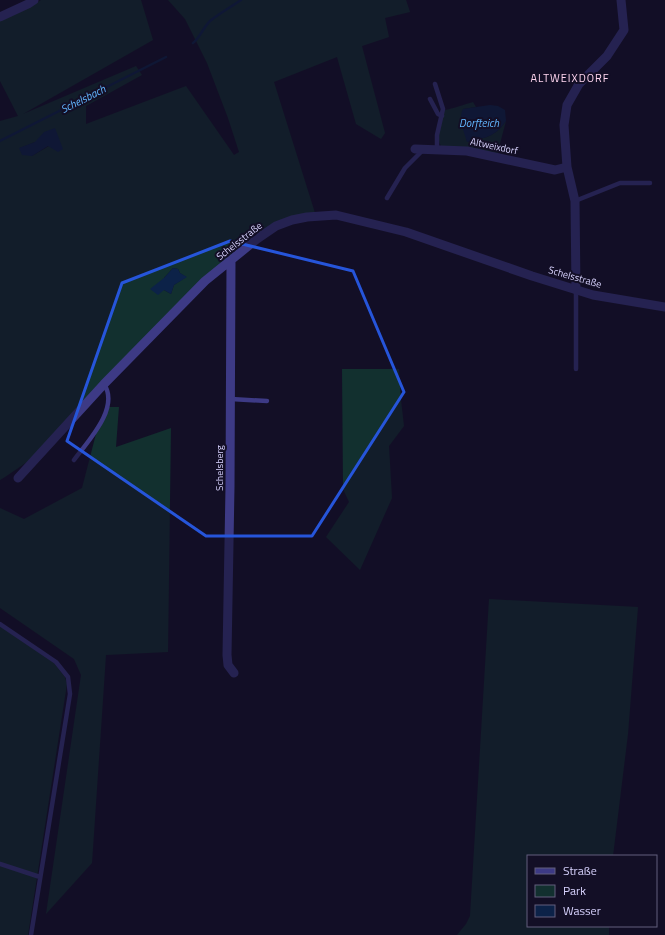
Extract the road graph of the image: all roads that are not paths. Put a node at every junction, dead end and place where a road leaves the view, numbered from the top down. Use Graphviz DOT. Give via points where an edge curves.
graph roads {
  1 [pos="34,0"];
  2 [pos="621,0"];
  3 [pos="0,17"];
  4 [pos="435,84"];
  5 [pos="430,99"];
  6 [pos="442,116"];
  7 [pos="415,149"];
  8 [pos="425,149"];
  9 [pos="437,150"];
  10 [pos="567,167"];
  11 [pos="650,182"];
  12 [pos="387,198"];
  13 [pos="575,201"];
  14 [pos="231,261"];
  15 [pos="576,290"];
  16 [pos="665,306"];
  17 [pos="576,370"];
  18 [pos="104,384"];
  19 [pos="231,399"];
  20 [pos="267,401"];
  21 [pos="74,460"];
  22 [pos="18,478"];
  23 [pos="0,624"];
  24 [pos="234,673"];
  25 [pos="0,864"];
  26 [pos="40,877"];
  27 [pos="31,935"];
  1 -- 3 [label="street"];
  2 -- 10 [label="street" via="624,30 607,56 579,84 567,105 564,125"];
  4 -- 6 [label="lane" via="443,109"];
  5 -- 6 [label="lane" via="438,114"];
  6 -- 9 [label="lane"];
  7 -- 8 [label="street, Altweixdorf"];
  8 -- 9 [label="street, Altweixdorf"];
  8 -- 12 [label="lane" via="405,168"];
  9 -- 10 [label="street, Altweixdorf" via="467,151 555,170"];
  10 -- 13 [label="street"];
  11 -- 13 [label="lane" via="620,183"];
  13 -- 15 [label="street"];
  14 -- 15 [label="street, Schelsstraße" via="276,226 292,220 336,215 406,232"];
  14 -- 18 [label="street, Schelsstraße" via="205,281"];
  14 -- 19 [label="street, Schelsberg"];
  15 -- 16 [label="street, Schelsstraße"];
  15 -- 17 [label="lane"];
  18 -- 21 [label="lane" via="108,390 108,407 97,430"];
  18 -- 22 [label="street, Schelsstraße"];
  19 -- 20 [label="lane"];
  19 -- 24 [label="street, Schelsberg" via="227,655 228,665"];
  23 -- 26 [label="lane" via="56,662 68,677 70,694"];
  25 -- 26 [label="lane"];
  26 -- 27 [label="lane"];
}
